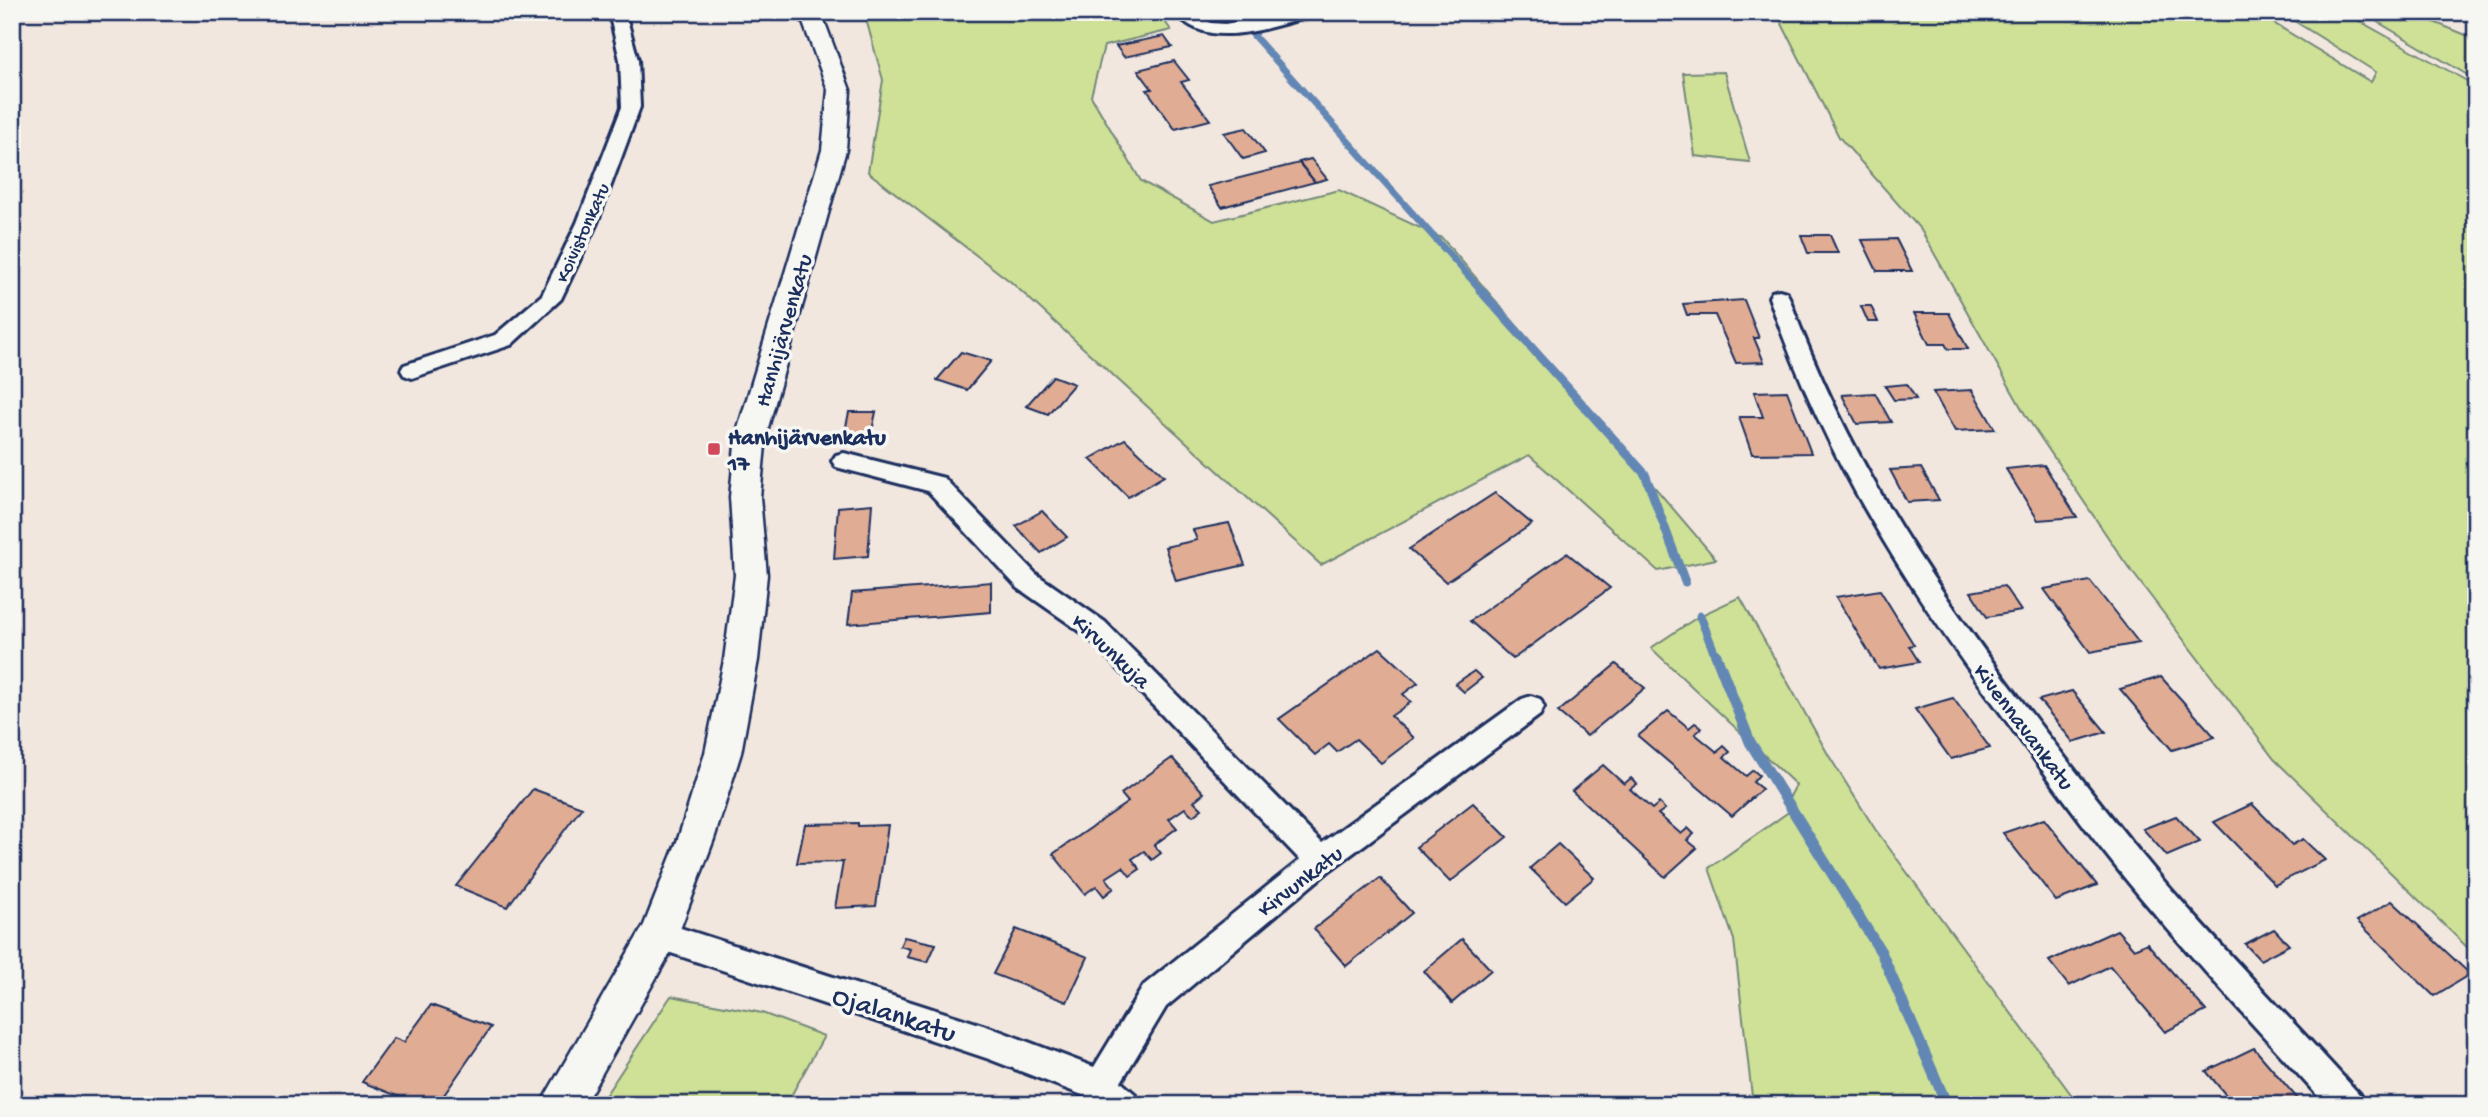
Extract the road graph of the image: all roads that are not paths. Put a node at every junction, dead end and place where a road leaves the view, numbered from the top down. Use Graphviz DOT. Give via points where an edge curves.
graph roads {
  1 [pos="617,12"];
  2 [pos="810,12"];
  3 [pos="1183,12"];
  4 [pos="1307,12"];
  5 [pos="1779,297"];
  6 [pos="412,370"];
  7 [pos="844,461"];
  8 [pos="1531,707"];
  9 [pos="1320,861"];
  10 [pos="659,935"];
  11 [pos="1112,1096"];
  12 [pos="561,1105"];
  13 [pos="2348,1105"];
  1 -- 6 [label="street, Koivistonkatu" via="629,60 631,107 587,223 551,299 503,340"];
  2 -- 10 [label="street, Hanhijärvenkatu" via="839,90 834,150 751,435 745,497 751,575 723,753"];
  3 -- 4 [label="street" via="1190,22 1214,30"];
  5 -- 13 [label="street, Kivennavankatu" via="1792,339 1837,439 1967,650 2164,902"];
  7 -- 9 [label="street, Kirvunkuja" via="936,484 1027,581 1096,629"];
  8 -- 9 [label="street, Kirvunkatu"];
  9 -- 11 [label="street, Kirvunkatu" via="1155,996"];
  10 -- 11 [label="street, Ojalankatu" via="989,1043"];
  10 -- 12 [label="street, Hanhijärvenkatu"];
}
